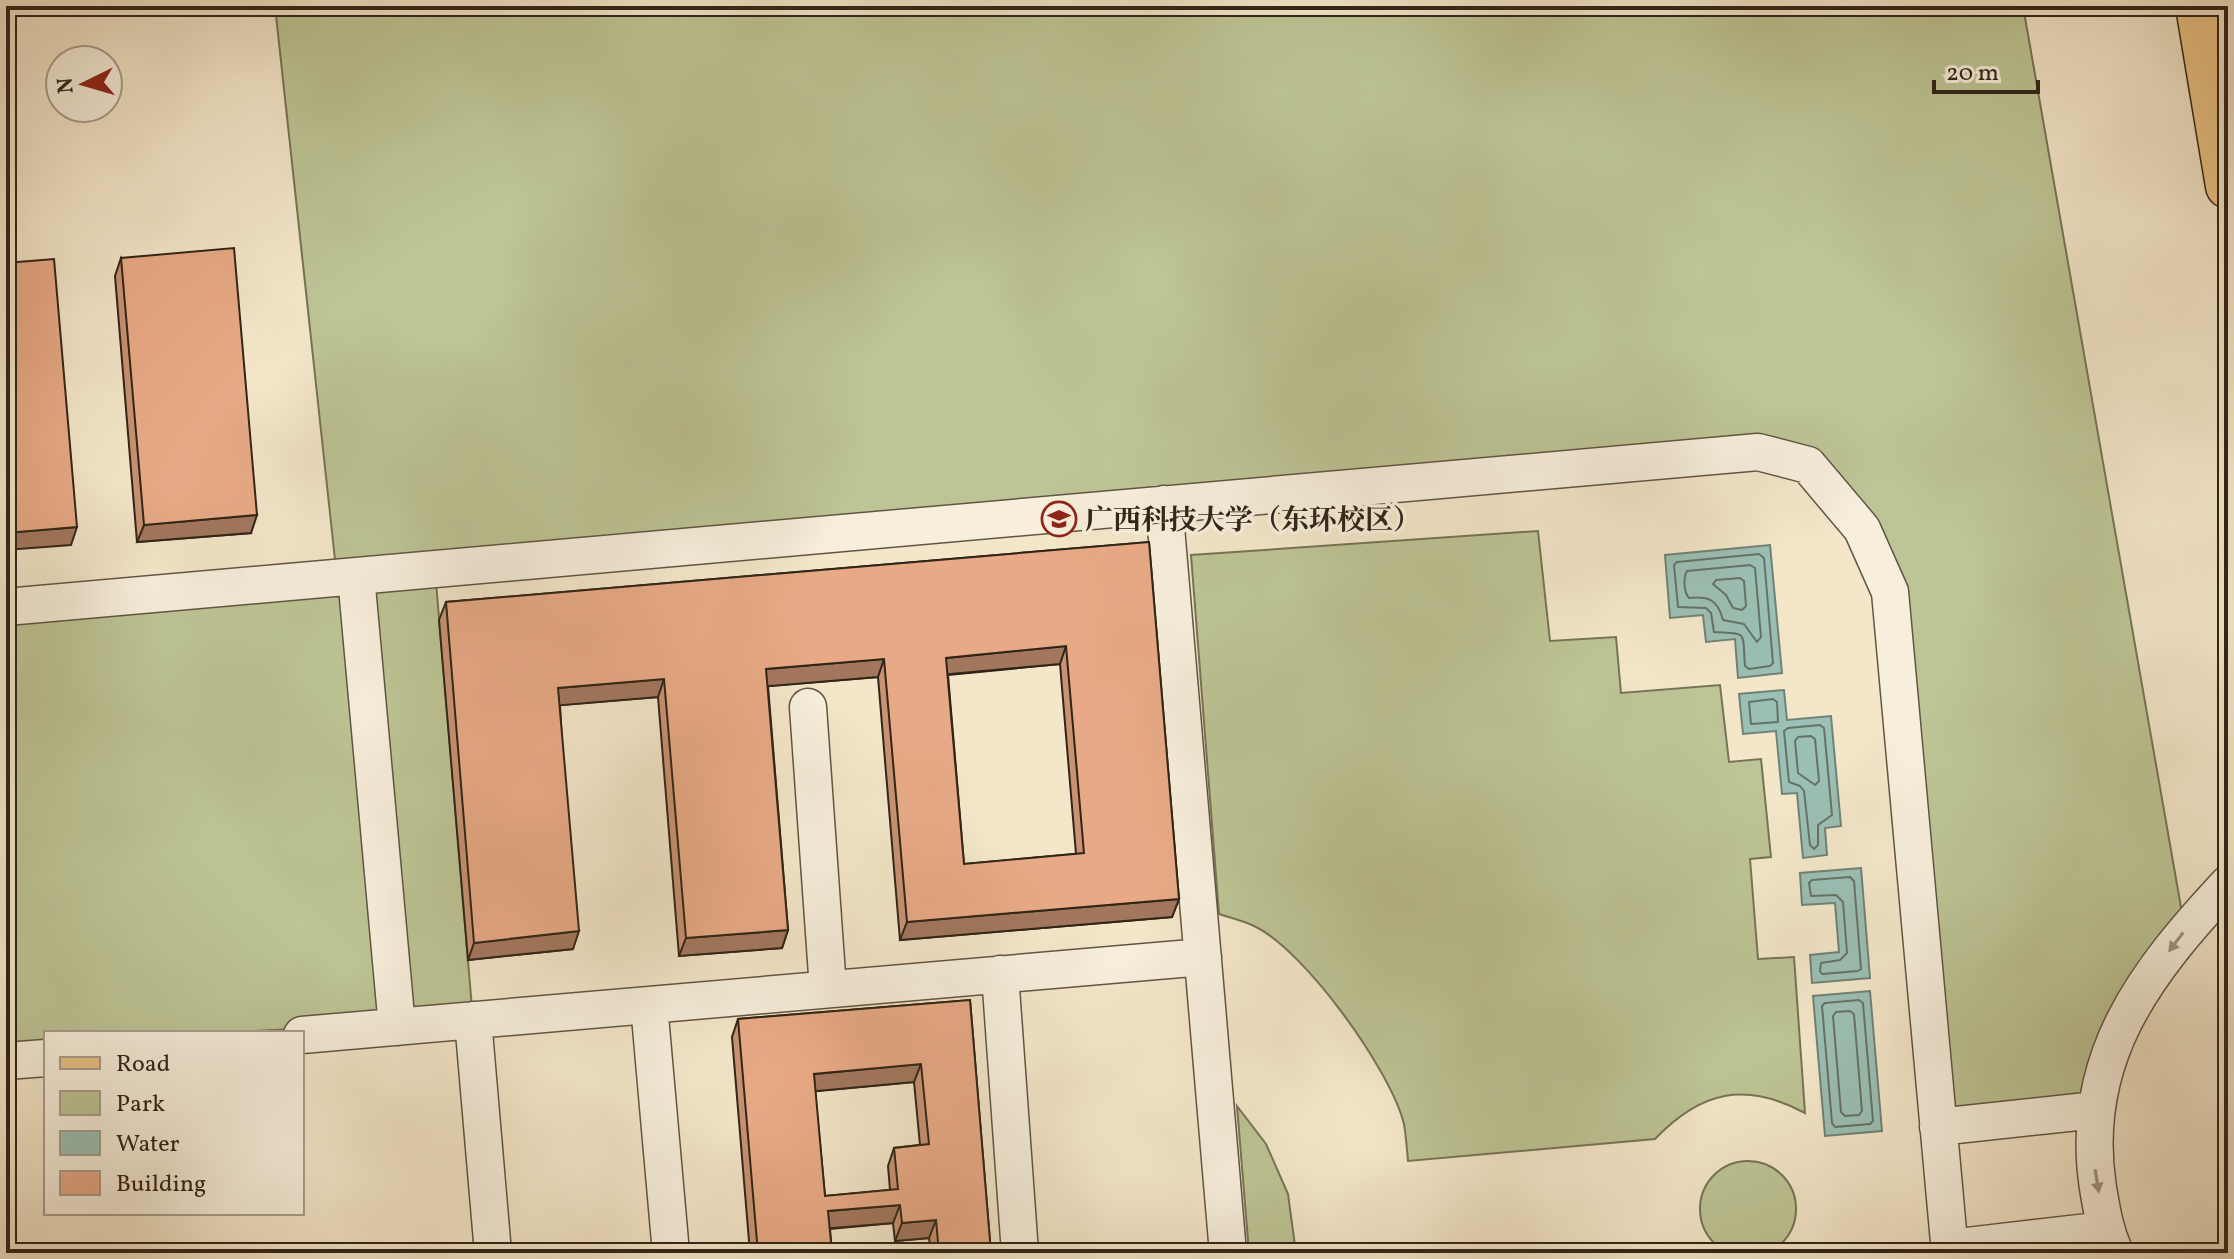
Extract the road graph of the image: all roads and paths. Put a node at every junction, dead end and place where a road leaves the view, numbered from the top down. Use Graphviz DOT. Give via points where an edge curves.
graph roads {
  1 [pos="2198,6"];
  2 [pos="2228,186"];
  3 [pos="1164,504"];
  4 [pos="356,576"];
  5 [pos="6,607"];
  6 [pos="808,707"];
  7 [pos="2228,884"];
  8 [pos="1203,957"];
  9 [pos="1000,974"];
  10 [pos="828,989"];
  11 [pos="649,1005"];
  12 [pos="473,1020"];
  13 [pos="397,1027"];
  14 [pos="304,1035"];
  15 [pos="44,1058"];
  16 [pos="6,1061"];
  17 [pos="2096,1110"];
  18 [pos="1938,1127"];
  19 [pos="2110,1242"];
  20 [pos="1950,1251"];
  21 [pos="493,1253"];
  22 [pos="671,1253"];
  23 [pos="1020,1253"];
  24 [pos="1228,1253"];
  1 -- 2 [label="main road"];
  3 -- 4 [label="lane"];
  3 -- 8 [label="lane"];
  3 -- 18 [label="lane" via="1758,452 1808,465 1862,529 1890,592"];
  4 -- 5 [label="lane"];
  4 -- 13 [label="lane"];
  6 -- 10 [label="lane"];
  7 -- 17 [label="lane, one-way" via="2153,972 2112,1043"];
  8 -- 9 [label="lane"];
  8 -- 24 [label="lane"];
  9 -- 10 [label="lane"];
  9 -- 23 [label="lane"];
  10 -- 11 [label="lane"];
  11 -- 12 [label="lane"];
  11 -- 22 [label="lane"];
  12 -- 13 [label="lane"];
  12 -- 21 [label="lane"];
  13 -- 14 [label="lane"];
  15 -- 16 [label="lane"];
  17 -- 18 [label="lane"];
  17 -- 19 [label="lane, one-way" via="2094,1159"];
  18 -- 20 [label="lane"];
  19 -- 20 [label="lane"];
}
